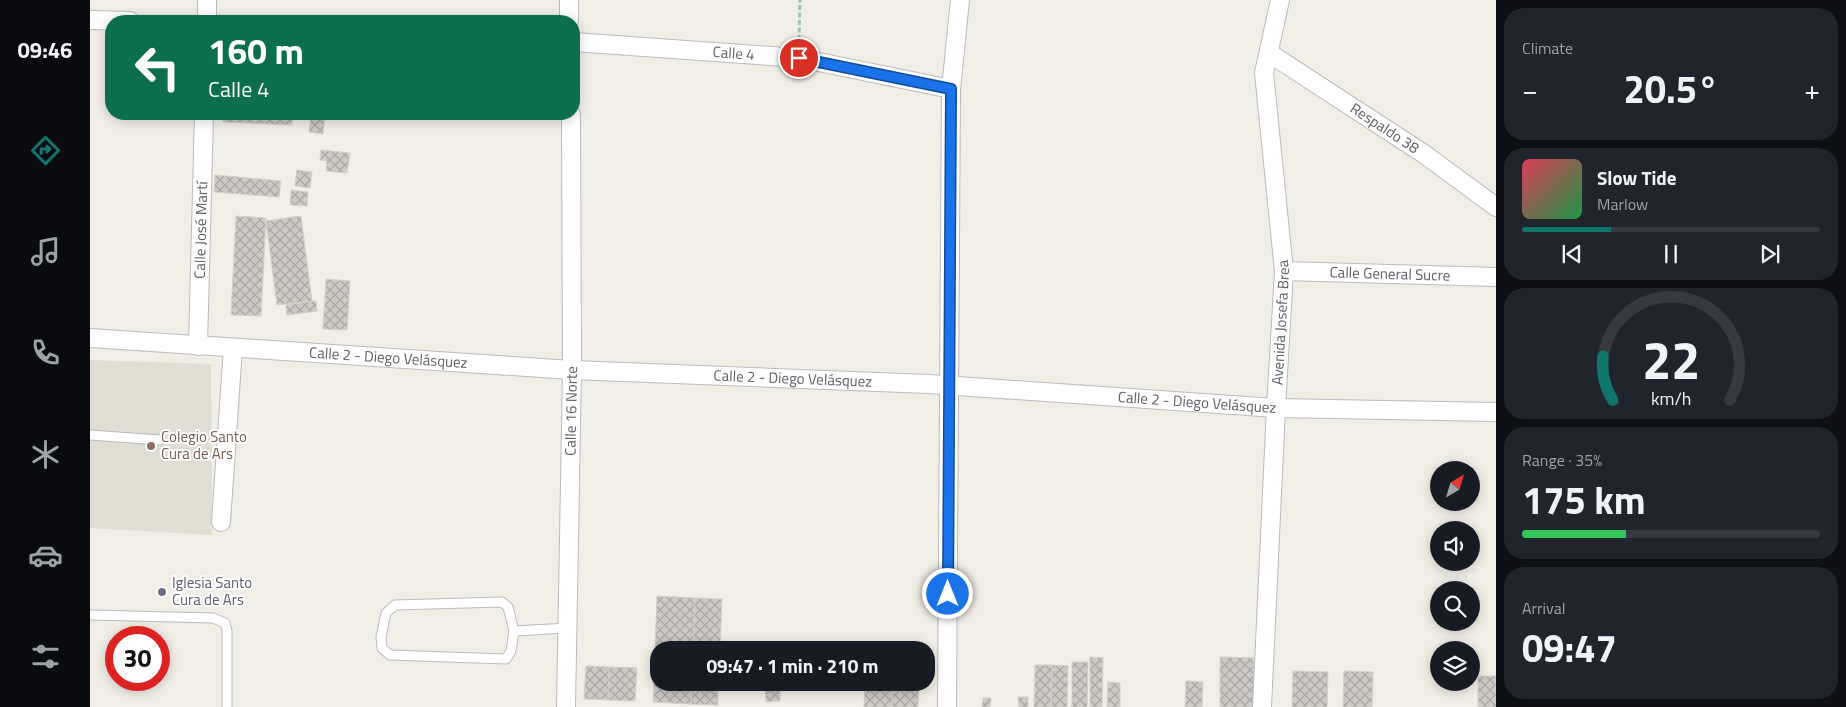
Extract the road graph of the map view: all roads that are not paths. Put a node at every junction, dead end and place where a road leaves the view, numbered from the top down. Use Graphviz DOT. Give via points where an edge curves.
graph roads {
  1 [pos="207,0"];
  2 [pos="569,0"];
  3 [pos="960,0"];
  4 [pos="1280,0"];
  5 [pos="207,15"];
  6 [pos="569,15"];
  7 [pos="90,20"];
  8 [pos="105,20"];
  9 [pos="580,42"];
  10 [pos="1269,53"];
  11 [pos="951,89"];
  12 [pos="204,120"];
  13 [pos="571,120"];
  14 [pos="1496,207"];
  15 [pos="1284,271"];
  16 [pos="1496,277"];
  17 [pos="90,338"];
  18 [pos="198,346"];
  19 [pos="233,348"];
  20 [pos="572,370"];
  21 [pos="949,386"];
  22 [pos="1276,408"];
  23 [pos="1496,412"];
  24 [pos="90,435"];
  25 [pos="160,440"];
  26 [pos="221,522"];
  27 [pos="90,614"];
  28 [pos="568,628"];
  29 [pos="514,631"];
  30 [pos="227,707"];
  31 [pos="566,707"];
  32 [pos="947,707"];
  33 [pos="1262,707"];
  1 -- 5 [label="street"];
  2 -- 6 [label="street"];
  3 -- 11 [label="street"];
  4 -- 10 [label="street, Avenida Josefa Brea"];
  7 -- 8 [label="street"];
  9 -- 11 [label="street, Calle 4" via="799,58"];
  10 -- 14 [label="street, Respaldo 38" via="1424,154"];
  10 -- 15 [label="street, Avenida Josefa Brea" via="1264,73"];
  11 -- 21 [label="street"];
  12 -- 18 [label="street, Calle José Martí"];
  13 -- 20 [label="street, Calle 16 Norte"];
  15 -- 16 [label="street, Calle General Sucre"];
  15 -- 22 [label="street, Avenida Josefa Brea"];
  17 -- 18 [label="street, Calle 2 - Diego Velásquez"];
  18 -- 19 [label="street, Calle 2 - Diego Velásquez"];
  19 -- 20 [label="street, Calle 2 - Diego Velásquez"];
  19 -- 26 [label="street"];
  20 -- 21 [label="street, Calle 2 - Diego Velásquez"];
  20 -- 28 [label="street, Calle 16 Norte"];
  21 -- 22 [label="street, Calle 2 - Diego Velásquez"];
  21 -- 32 [label="street"];
  22 -- 23 [label="street, Calle 2 - Diego Velásquez"];
  22 -- 33 [label="street, Avenida Josefa Brea"];
  24 -- 25 [label="lane"];
  27 -- 30 [label="lane" via="213,618 224,623 227,631"];
  28 -- 29 [label="lane"];
  28 -- 31 [label="street, Calle 16 Norte"];
  29 -- 29 [label="lane" via="508,607 502,602 395,605 386,613 380,637 382,648 390,656 506,659 511,651"];
}
